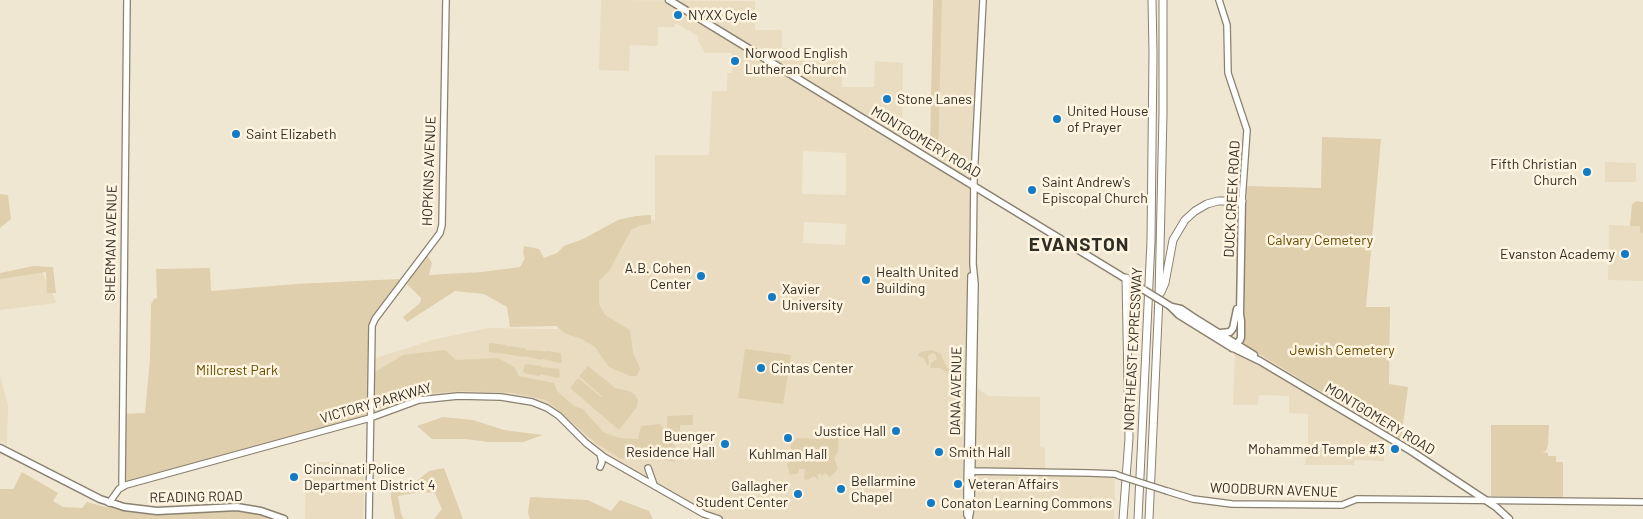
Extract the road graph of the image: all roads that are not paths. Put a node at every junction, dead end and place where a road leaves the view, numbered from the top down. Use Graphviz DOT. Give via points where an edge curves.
graph roads {
  1 [pos="127,0"];
  2 [pos="446,0"];
  3 [pos="669,0"];
  4 [pos="983,0"];
  5 [pos="1152,0"];
  6 [pos="1163,0"];
  7 [pos="1219,0"];
  8 [pos="974,185"];
  9 [pos="1242,201"];
  10 [pos="1126,278"];
  11 [pos="1160,297"];
  12 [pos="1240,298"];
  13 [pos="1170,306"];
  14 [pos="1220,333"];
  15 [pos="1232,345"];
  16 [pos="370,402"];
  17 [pos="384,412"];
  18 [pos="370,418"];
  19 [pos="0,448"];
  20 [pos="600,454"];
  21 [pos="600,467"];
  22 [pos="648,468"];
  23 [pos="970,470"];
  24 [pos="654,485"];
  25 [pos="122,487"];
  26 [pos="1486,500"];
  27 [pos="1643,502"];
  28 [pos="109,503"];
  29 [pos="284,519"];
  30 [pos="369,519"];
  31 [pos="719,519"];
  32 [pos="969,519"];
  33 [pos="1123,519"];
  34 [pos="1138,519"];
  35 [pos="1149,519"];
  36 [pos="1509,519"];
  1 -- 25 [label="street, SHERMAN AVENUE"];
  2 -- 16 [label="street, HOPKINS AVENUE" via="442,225 440,233 373,322"];
  3 -- 8 [label="main road, MONTGOMERY ROAD"];
  4 -- 8 [label="street, DANA AVENUE"];
  5 -- 34 [label="highway, NORTHEAST EXPRESSWAY" via="1151,241"];
  6 -- 11 [label="highway, NORTHEAST EXPRESSWAY"];
  7 -- 9 [label="street, DUCK CREEK ROAD" via="1227,25 1228,73 1247,130"];
  8 -- 10 [label="main road, MONTGOMERY ROAD"];
  8 -- 23 [label="street, DANA AVENUE" via="970,285"];
  9 -- 11 [label="highway" via="1207,204 1185,220 1172,243"];
  9 -- 12 [label="main road, DUCK CREEK ROAD"];
  10 -- 13 [label="main road, MONTGOMERY ROAD, bridge"];
  10 -- 33 [label="highway" via="1129,438"];
  11 -- 35 [label="highway, NORTHEAST EXPRESSWAY"];
  12 -- 14 [label="main road" via="1233,328 1228,333"];
  12 -- 15 [label="main road, DUCK CREEK ROAD" via="1240,314"];
  13 -- 14 [label="main road, MONTGOMERY ROAD"];
  13 -- 15 [label="main road, MONTGOMERY ROAD" via="1179,315"];
  14 -- 15 [label="main road, MONTGOMERY ROAD"];
  15 -- 26 [label="main road, MONTGOMERY ROAD"];
  16 -- 17 [label="street" via="375,409"];
  16 -- 18 [label="street, HOPKINS AVENUE"];
  17 -- 18 [label="street, VICTORY PARKWAY"];
  17 -- 20 [label="street, VICTORY PARKWAY" via="437,397 501,397 528,401 553,411"];
  18 -- 25 [label="street, VICTORY PARKWAY"];
  18 -- 30 [label="street, HOPKINS AVENUE"];
  19 -- 28 [label="main road, READING ROAD"];
  20 -- 21 [label="street"];
  20 -- 24 [label="street, VICTORY PARKWAY"];
  22 -- 24 [label="street"];
  23 -- 26 [label="street, WOODBURN AVENUE, bridge" via="1115,474 1194,499 1232,504 1342,505 1357,499"];
  23 -- 32 [label="street, DANA AVENUE"];
  24 -- 31 [label="street, VICTORY PARKWAY" via="704,514"];
  25 -- 28 [label="street"];
  26 -- 27 [label="street, WOODBURN AVENUE"];
  26 -- 36 [label="main road, MONTGOMERY ROAD"];
  28 -- 29 [label="main road, READING ROAD" via="157,511 237,507"];
}
